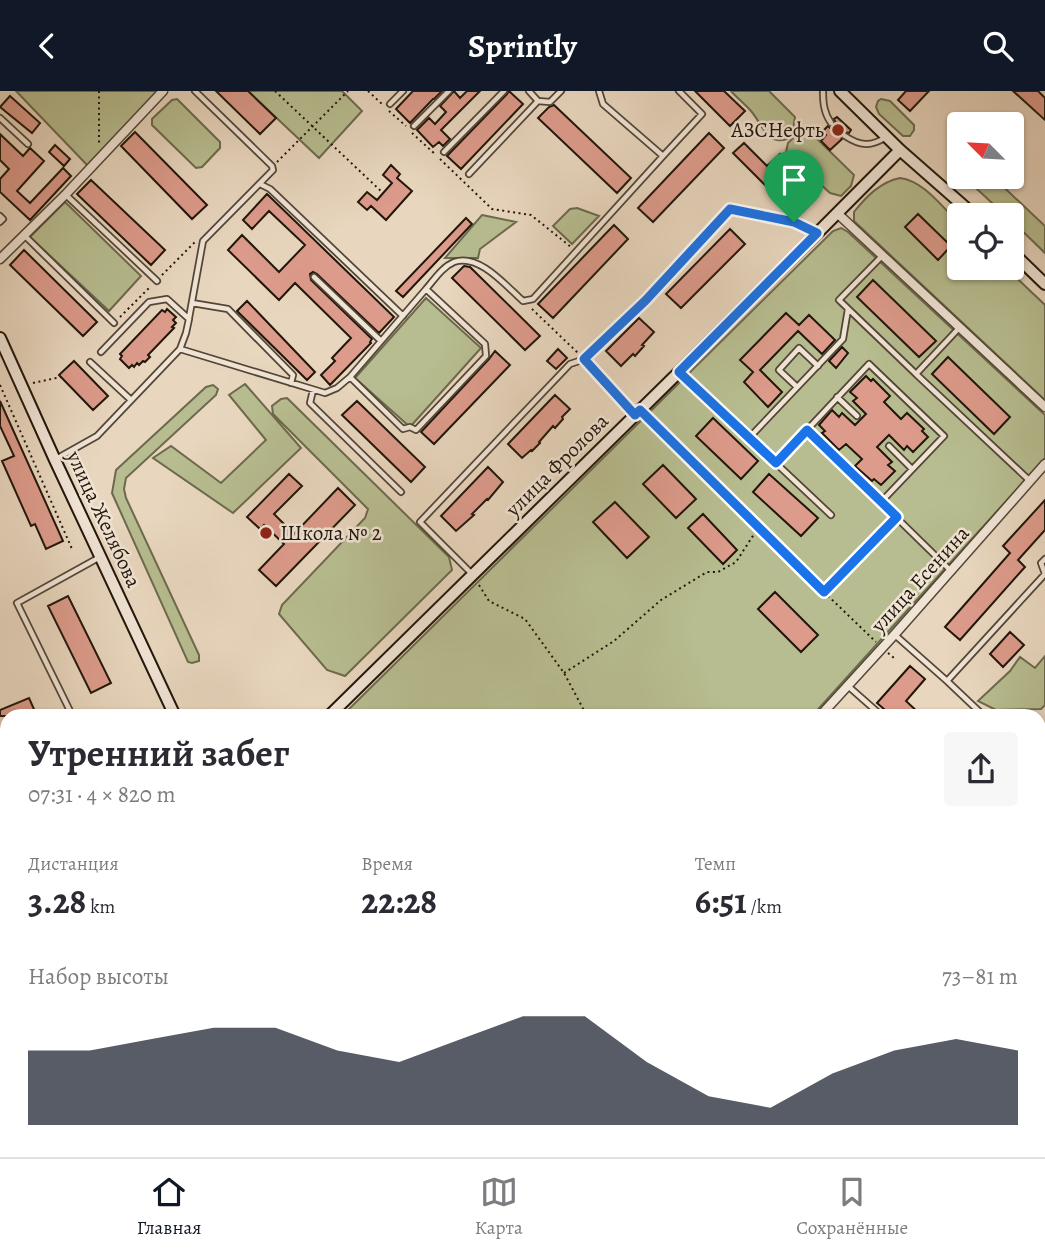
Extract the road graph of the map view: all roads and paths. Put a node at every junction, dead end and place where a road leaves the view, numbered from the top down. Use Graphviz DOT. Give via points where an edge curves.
graph roads {
  1 [pos="99,91"];
  2 [pos="163,91"];
  3 [pos="195,91"];
  4 [pos="275,91"];
  5 [pos="403,91"];
  6 [pos="449,91"];
  7 [pos="504,91"];
  8 [pos="529,91"];
  9 [pos="561,91"];
  10 [pos="599,91"];
  11 [pos="679,91"];
  12 [pos="823,91"];
  13 [pos="843,92"];
  14 [pos="538,101"];
  15 [pos="390,104"];
  16 [pos="0,118"];
  17 [pos="831,123"];
  18 [pos="414,126"];
  19 [pos="845,137"];
  20 [pos="886,137"];
  21 [pos="28,144"];
  22 [pos="900,150"];
  23 [pos="444,152"];
  24 [pos="663,156"];
  25 [pos="99,158"];
  26 [pos="469,174"];
  27 [pos="260,184"];
  28 [pos="383,193"];
  29 [pos="66,194"];
  30 [pos="960,203"];
  31 [pos="837,213"];
  32 [pos="0,216"];
  33 [pos="0,222"];
  34 [pos="817,233"];
  35 [pos="25,236"];
  36 [pos="883,255"];
  37 [pos="0,259"];
  38 [pos="1024,264"];
  39 [pos="314,277"];
  40 [pos="156,281"];
  41 [pos="1045,284"];
  42 [pos="426,289"];
  43 [pos="523,301"];
  44 [pos="192,303"];
  45 [pos="848,309"];
  46 [pos="403,316"];
  47 [pos="189,319"];
  48 [pos="114,323"];
  49 [pos="960,327"];
  50 [pos="0,338"];
  51 [pos="381,341"];
  52 [pos="180,349"];
  53 [pos="101,352"];
  54 [pos="584,359"];
  55 [pos="90,362"];
  56 [pos="818,366"];
  57 [pos="679,372"];
  58 [pos="916,374"];
  59 [pos="61,377"];
  60 [pos="350,377"];
  61 [pos="33,383"];
  62 [pos="291,383"];
  63 [pos="0,385"];
  64 [pos="797,387"];
  65 [pos="313,390"];
  66 [pos="837,397"];
  67 [pos="131,400"];
  68 [pos="1045,407"];
  69 [pos="637,412"];
  70 [pos="857,416"];
  71 [pos="807,430"];
  72 [pos="749,438"];
  73 [pos="889,446"];
  74 [pos="55,460"];
  75 [pos="776,463"];
  76 [pos="1045,464"];
  77 [pos="912,469"];
  78 [pos="1030,481"];
  79 [pos="401,492"];
  80 [pos="881,502"];
  81 [pos="831,515"];
  82 [pos="897,517"];
  83 [pos="758,527"];
  84 [pos="72,549"];
  85 [pos="100,557"];
  86 [pos="1045,559"];
  87 [pos="951,570"];
  88 [pos="1045,574"];
  89 [pos="473,575"];
  90 [pos="824,592"];
  91 [pos="895,634"];
  92 [pos="882,648"];
  93 [pos="564,673"];
  94 [pos="947,681"];
  95 [pos="848,685"];
  96 [pos="69,709"];
  97 [pos="172,709"];
  98 [pos="336,709"];
  99 [pos="583,709"];
  100 [pos="826,709"];
  101 [pos="874,709"];
  102 [pos="977,709"];
  1 -- 25 [label="path"];
  2 -- 25 [label="street"];
  3 -- 27 [label="lane" via="272,166"];
  4 -- 28 [label="path"];
  5 -- 15 [label="lane"];
  6 -- 18 [label="lane"];
  7 -- 23 [label="lane"];
  8 -- 14 [label="lane"];
  9 -- 14 [label="lane" via="551,102"];
  10 -- 24 [label="lane" via="603,104"];
  11 -- 24 [label="lane" via="702,114"];
  12 -- 17 [label="lane"];
  13 -- 20 [label="street"];
  14 -- 26 [label="lane"];
  16 -- 21 [label="lane"];
  19 -- 20 [label="lane" via="866,144"];
  20 -- 22 [label="street"];
  22 -- 30 [label="street"];
  22 -- 31 [label="street, улица Фролова"];
  24 -- 43 [label="lane" via="533,299"];
  25 -- 29 [label="street"];
  27 -- 44 [label="lane" via="203,241"];
  27 -- 46 [label="lane"];
  29 -- 35 [label="street"];
  29 -- 40 [label="lane"];
  31 -- 34 [label="street, улица Фролова"];
  31 -- 36 [label="street"];
  32 -- 33 [label="lane"];
  34 -- 54 [label="lane" via="794,222 730,209"];
  34 -- 57 [label="street, улица Фролова"];
  35 -- 37 [label="street"];
  35 -- 48 [label="lane"];
  36 -- 45 [label="lane" via="839,300"];
  36 -- 49 [label="street"];
  38 -- 41 [label="street"];
  39 -- 51 [label="lane"];
  42 -- 43 [label="lane" via="442,270 466,260 488,270"];
  42 -- 46 [label="lane"];
  42 -- 60 [label="lane" via="485,344 486,356 416,430 404,429"];
  43 -- 54 [label="path"];
  44 -- 47 [label="lane"];
  44 -- 62 [label="lane" via="228,309 293,375"];
  45 -- 56 [label="lane" via="843,339"];
  45 -- 58 [label="lane"];
  46 -- 51 [label="lane"];
  47 -- 52 [label="lane"];
  47 -- 53 [label="lane" via="167,299 149,302"];
  49 -- 58 [label="lane"];
  49 -- 68 [label="street"];
  50 -- 74 [label="street, улица Желябова"];
  51 -- 60 [label="lane"];
  52 -- 62 [label="lane"];
  52 -- 67 [label="lane"];
  54 -- 69 [label="lane"];
  54 -- 89 [label="lane" via="570,363 420,522"];
  55 -- 67 [label="lane"];
  56 -- 64 [label="lane"];
  56 -- 64 [label="lane" via="799,348 779,370"];
  57 -- 69 [label="street, улица Фролова"];
  57 -- 72 [label="lane"];
  58 -- 78 [label="lane"];
  59 -- 61 [label="path"];
  60 -- 65 [label="lane" via="325,393"];
  62 -- 65 [label="lane"];
  63 -- 84 [label="path"];
  64 -- 72 [label="lane"];
  65 -- 79 [label="lane" via="310,403"];
  66 -- 70 [label="lane"];
  66 -- 71 [label="lane"];
  66 -- 77 [label="lane" via="869,364 944,436"];
  67 -- 74 [label="lane" via="97,436"];
  69 -- 83 [label="path"];
  69 -- 89 [label="street, улица Фролова"];
  71 -- 75 [label="lane"];
  71 -- 80 [label="lane"];
  72 -- 75 [label="lane"];
  73 -- 77 [label="lane"];
  74 -- 85 [label="street, улица Желябова"];
  75 -- 81 [label="lane"];
  76 -- 78 [label="street, улица Есенина"];
  77 -- 80 [label="lane"];
  78 -- 87 [label="street, улица Есенина"];
  80 -- 82 [label="lane"];
  82 -- 87 [label="lane"];
  82 -- 90 [label="path"];
  83 -- 90 [label="path"];
  83 -- 93 [label="path" via="736,562 718,572 707,572 661,600 614,641"];
  85 -- 96 [label="lane" via="17,603"];
  85 -- 97 [label="street, улица Желябова"];
  86 -- 88 [label="lane" via="1041,563"];
  87 -- 91 [label="street, улица Есенина"];
  88 -- 94 [label="lane"];
  89 -- 93 [label="path" via="489,601 525,619"];
  89 -- 98 [label="street, улица Фролова"];
  90 -- 92 [label="path"];
  91 -- 92 [label="street, улица Есенина"];
  91 -- 94 [label="lane"];
  92 -- 95 [label="street, улица Есенина"];
  93 -- 99 [label="path"];
  94 -- 102 [label="lane"];
  95 -- 100 [label="street, улица Есенина"];
  95 -- 101 [label="lane"];
}
